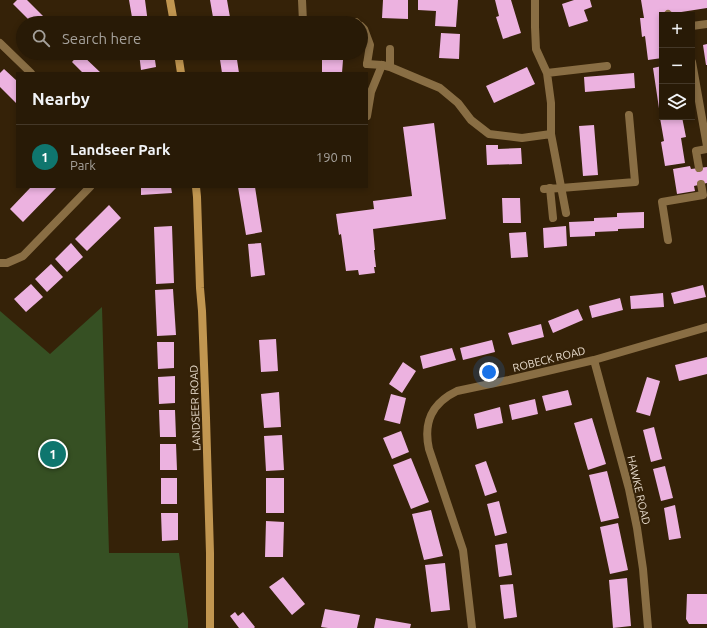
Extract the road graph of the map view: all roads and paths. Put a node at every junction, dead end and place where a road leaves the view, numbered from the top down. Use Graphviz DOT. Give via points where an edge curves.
graph roads {
  1 [pos="170,0"];
  2 [pos="302,0"];
  3 [pos="535,0"];
  4 [pos="173,16"];
  5 [pos="303,16"];
  6 [pos="707,24"];
  7 [pos="695,26"];
  8 [pos="368,40"];
  9 [pos="0,43"];
  10 [pos="390,50"];
  11 [pos="16,58"];
  12 [pos="368,58"];
  13 [pos="18,60"];
  14 [pos="179,60"];
  15 [pos="368,60"];
  16 [pos="386,66"];
  17 [pos="607,66"];
  18 [pos="30,72"];
  19 [pos="181,72"];
  20 [pos="547,73"];
  21 [pos="695,79"];
  22 [pos="368,110"];
  23 [pos="629,115"];
  24 [pos="551,134"];
  25 [pos="707,148"];
  26 [pos="699,168"];
  27 [pos="701,184"];
  28 [pos="89,188"];
  29 [pos="196,188"];
  30 [pos="561,188"];
  31 [pos="566,213"];
  32 [pos="553,218"];
  33 [pos="668,240"];
  34 [pos="0,263"];
  35 [pos="707,327"];
  36 [pos="594,360"];
  37 [pos="210,628"];
  38 [pos="472,628"];
  39 [pos="648,628"];
  1 -- 4 [label="street"];
  2 -- 5 [label="street"];
  3 -- 20 [label="street" via="536,49"];
  6 -- 7 [label="street"];
  8 -- 12 [label="street"];
  9 -- 11 [label="street"];
  10 -- 16 [label="street"];
  13 -- 18 [label="street"];
  14 -- 19 [label="street"];
  15 -- 16 [label="street" via="367,64"];
  16 -- 22 [label="street" via="371,92"];
  16 -- 24 [label="street" via="440,88 458,103 471,120 489,134 522,138"];
  17 -- 20 [label="street"];
  20 -- 24 [label="street" via="551,103"];
  21 -- 25 [label="street"];
  23 -- 30 [label="street" via="635,182"];
  24 -- 30 [label="street"];
  25 -- 26 [label="street" via="696,150"];
  27 -- 33 [label="street" via="703,195 662,202"];
  28 -- 34 [label="street" via="23,256 7,263"];
  29 -- 37 [label="street, LANDSEER ROAD" via="206,426"];
  30 -- 31 [label="street"];
  30 -- 32 [label="street" via="547,188"];
  35 -- 36 [label="street, ROBECK ROAD"];
  36 -- 38 [label="street, ROBECK ROAD" via="457,391 442,400 432,413 428,422 427,440 463,550"];
  36 -- 39 [label="street, HAWKE ROAD" via="637,528"];
}
